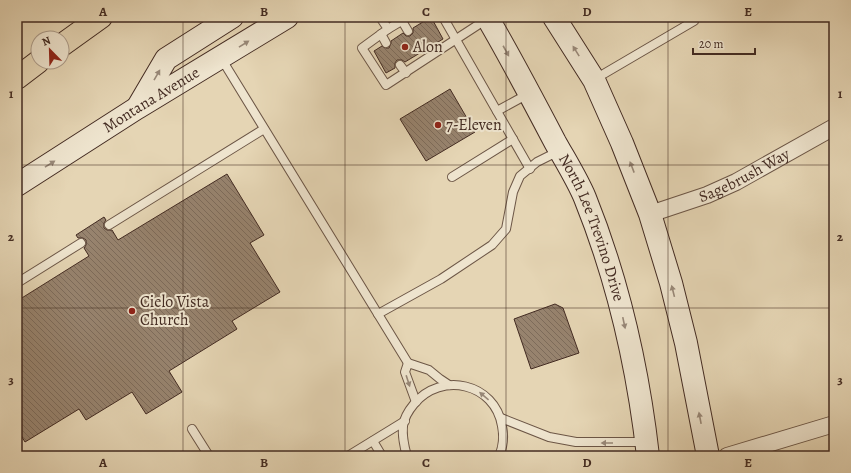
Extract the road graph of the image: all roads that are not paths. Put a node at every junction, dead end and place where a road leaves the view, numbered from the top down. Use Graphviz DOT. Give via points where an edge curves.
graph roads {
  1 [pos="101,17"];
  2 [pos="232,17"];
  3 [pos="287,17"];
  4 [pos="380,17"];
  5 [pos="443,17"];
  6 [pos="554,17"];
  7 [pos="692,17"];
  8 [pos="487,18"];
  9 [pos="405,19"];
  10 [pos="388,30"];
  11 [pos="408,30"];
  12 [pos="381,34"];
  13 [pos="70,39"];
  14 [pos="456,39"];
  15 [pos="386,44"];
  16 [pos="221,58"];
  17 [pos="400,64"];
  18 [pos="30,68"];
  19 [pos="406,72"];
  20 [pos="17,78"];
  21 [pos="594,80"];
  22 [pos="530,93"];
  23 [pos="137,108"];
  24 [pos="497,111"];
  25 [pos="834,127"];
  26 [pos="264,129"];
  27 [pos="513,139"];
  28 [pos="560,150"];
  29 [pos="530,169"];
  30 [pos="452,177"];
  31 [pos="17,185"];
  32 [pos="650,214"];
  33 [pos="109,225"];
  34 [pos="81,243"];
  35 [pos="17,283"];
  36 [pos="378,314"];
  37 [pos="408,363"];
  38 [pos="450,385"];
  39 [pos="416,402"];
  40 [pos="501,418"];
  41 [pos="405,421"];
  42 [pos="834,424"];
  43 [pos="192,429"];
  44 [pos="373,441"];
  45 [pos="647,449"];
  46 [pos="208,456"];
  47 [pos="348,456"];
  48 [pos="382,456"];
  49 [pos="407,456"];
  50 [pos="498,456"];
  51 [pos="708,456"];
  52 [pos="727,456"];
  1 -- 13 [label="highway"];
  23 -- 2 [label="main road, one-way" via="166,59"];
  16 -- 3 [label="main road, Montana Avenue, one-way"];
  4 -- 10 [label="lane"];
  5 -- 14 [label="lane"];
  21 -- 6 [label="main road, one-way"];
  7 -- 21 [label="lane" via="694,22"];
  8 -- 14 [label="lane"];
  8 -- 22 [label="main road, North Lee Trevino Drive, one-way"];
  9 -- 10 [label="lane"];
  9 -- 11 [label="lane"];
  10 -- 12 [label="lane"];
  12 -- 15 [label="lane"];
  12 -- 19 [label="lane" via="362,48 382,79 386,85"];
  14 -- 19 [label="lane" via="424,55"];
  14 -- 24 [label="lane"];
  16 -- 23 [label="main road, Montana Avenue"];
  16 -- 26 [label="lane"];
  17 -- 19 [label="lane"];
  18 -- 20 [label="highway"];
  32 -- 21 [label="main road, one-way"];
  22 -- 24 [label="lane"];
  22 -- 28 [label="main road, North Lee Trevino Drive"];
  31 -- 23 [label="main road, Montana Avenue, one-way"];
  24 -- 27 [label="lane"];
  25 -- 32 [label="street, Sagebrush Way" via="736,182 707,195"];
  26 -- 33 [label="lane"];
  26 -- 36 [label="lane"];
  27 -- 29 [label="lane"];
  27 -- 30 [label="lane"];
  28 -- 29 [label="lane" via="537,162"];
  28 -- 45 [label="main road, North Lee Trevino Drive, one-way" via="584,197 604,248 622,311"];
  29 -- 36 [label="lane" via="520,176 513,192 506,229 492,245 441,279"];
  51 -- 32 [label="main road, one-way" via="686,343"];
  34 -- 35 [label="lane"];
  36 -- 37 [label="lane"];
  37 -- 38 [label="lane" via="429,370"];
  37 -- 39 [label="lane, one-way" via="406,372"];
  38 -- 39 [label="lane" via="433,389"];
  40 -- 38 [label="lane, one-way" via="493,404 481,393 466,386"];
  39 -- 41 [label="lane" via="409,410"];
  45 -- 40 [label="lane, one-way" via="549,437"];
  40 -- 50 [label="lane" via="504,434"];
  41 -- 44 [label="lane"];
  41 -- 49 [label="lane" via="403,442"];
  42 -- 52 [label="street"];
  43 -- 46 [label="lane"];
  44 -- 47 [label="lane"];
  44 -- 48 [label="lane"];
}
